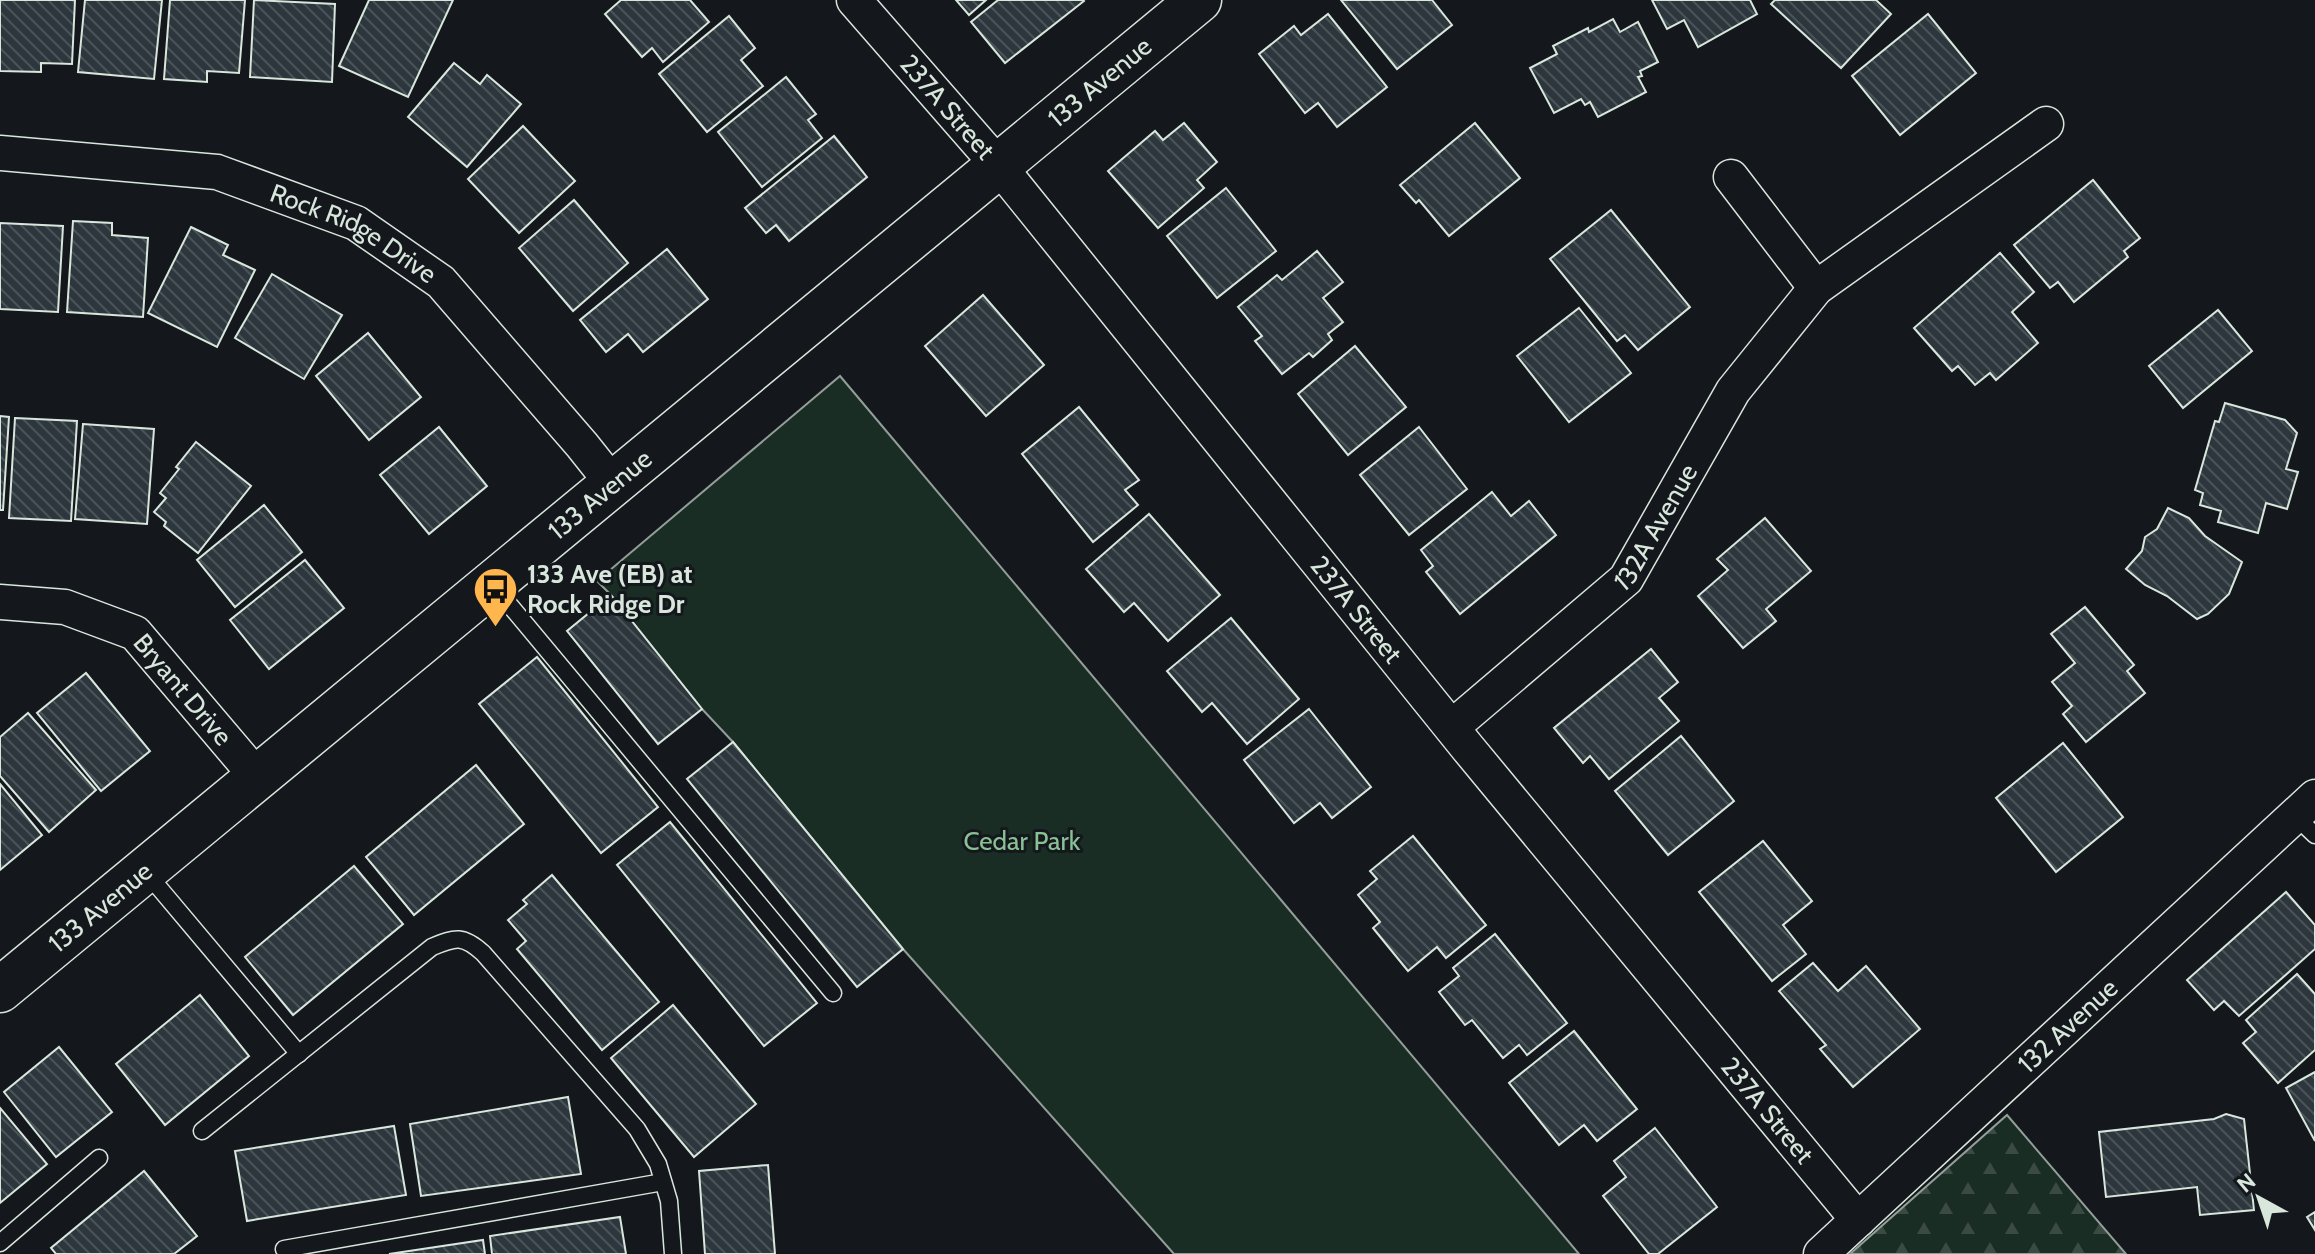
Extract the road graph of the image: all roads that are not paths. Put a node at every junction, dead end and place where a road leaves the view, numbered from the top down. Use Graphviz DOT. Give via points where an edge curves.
graph roads {
  1 [pos="854,0"];
  2 [pos="1199,0"];
  3 [pos="2046,124"];
  4 [pos="0,153"];
  5 [pos="998,165"];
  6 [pos="1731,177"];
  7 [pos="1816,288"];
  8 [pos="613,484"];
  9 [pos="492,584"];
  10 [pos="0,602"];
  11 [pos="1452,727"];
  12 [pos="258,778"];
  13 [pos="2308,816"];
  14 [pos="145,871"];
  15 [pos="0,990"];
  16 [pos="833,993"];
  17 [pos="299,1054"];
  18 [pos="202,1131"];
  19 [pos="99,1158"];
  20 [pos="663,1182"];
  21 [pos="1858,1220"];
  22 [pos="0,1243"];
  23 [pos="284,1249"];
  24 [pos="673,1254"];
  25 [pos="1821,1254"];
  1 -- 5 [label="street, 237A Street"];
  2 -- 5 [label="street, 133 Avenue"];
  3 -- 7 [label="street, 132A Avenue"];
  4 -- 8 [label="street, Rock Ridge Drive" via="217,172 356,223 441,282"];
  5 -- 8 [label="street, 133 Avenue"];
  5 -- 11 [label="street, 237A Street"];
  6 -- 7 [label="street"];
  7 -- 11 [label="street, 132A Avenue" via="1733,391 1626,579"];
  8 -- 9 [label="street, 133 Avenue"];
  9 -- 12 [label="street, 133 Avenue"];
  9 -- 16 [label="lane"];
  10 -- 12 [label="street, Bryant Drive" via="65,607 135,633"];
  11 -- 21 [label="street, 237A Street"];
  12 -- 14 [label="street, 133 Avenue"];
  13 -- 21 [label="street, 132 Avenue"];
  14 -- 15 [label="street, 133 Avenue"];
  14 -- 17 [label="lane"];
  17 -- 18 [label="lane"];
  17 -- 20 [label="lane" via="432,947 454,938 470,941 637,1129"];
  19 -- 22 [label="lane"];
  20 -- 23 [label="lane"];
  20 -- 24 [label="lane"];
  21 -- 25 [label="street, 132 Avenue"];
}
